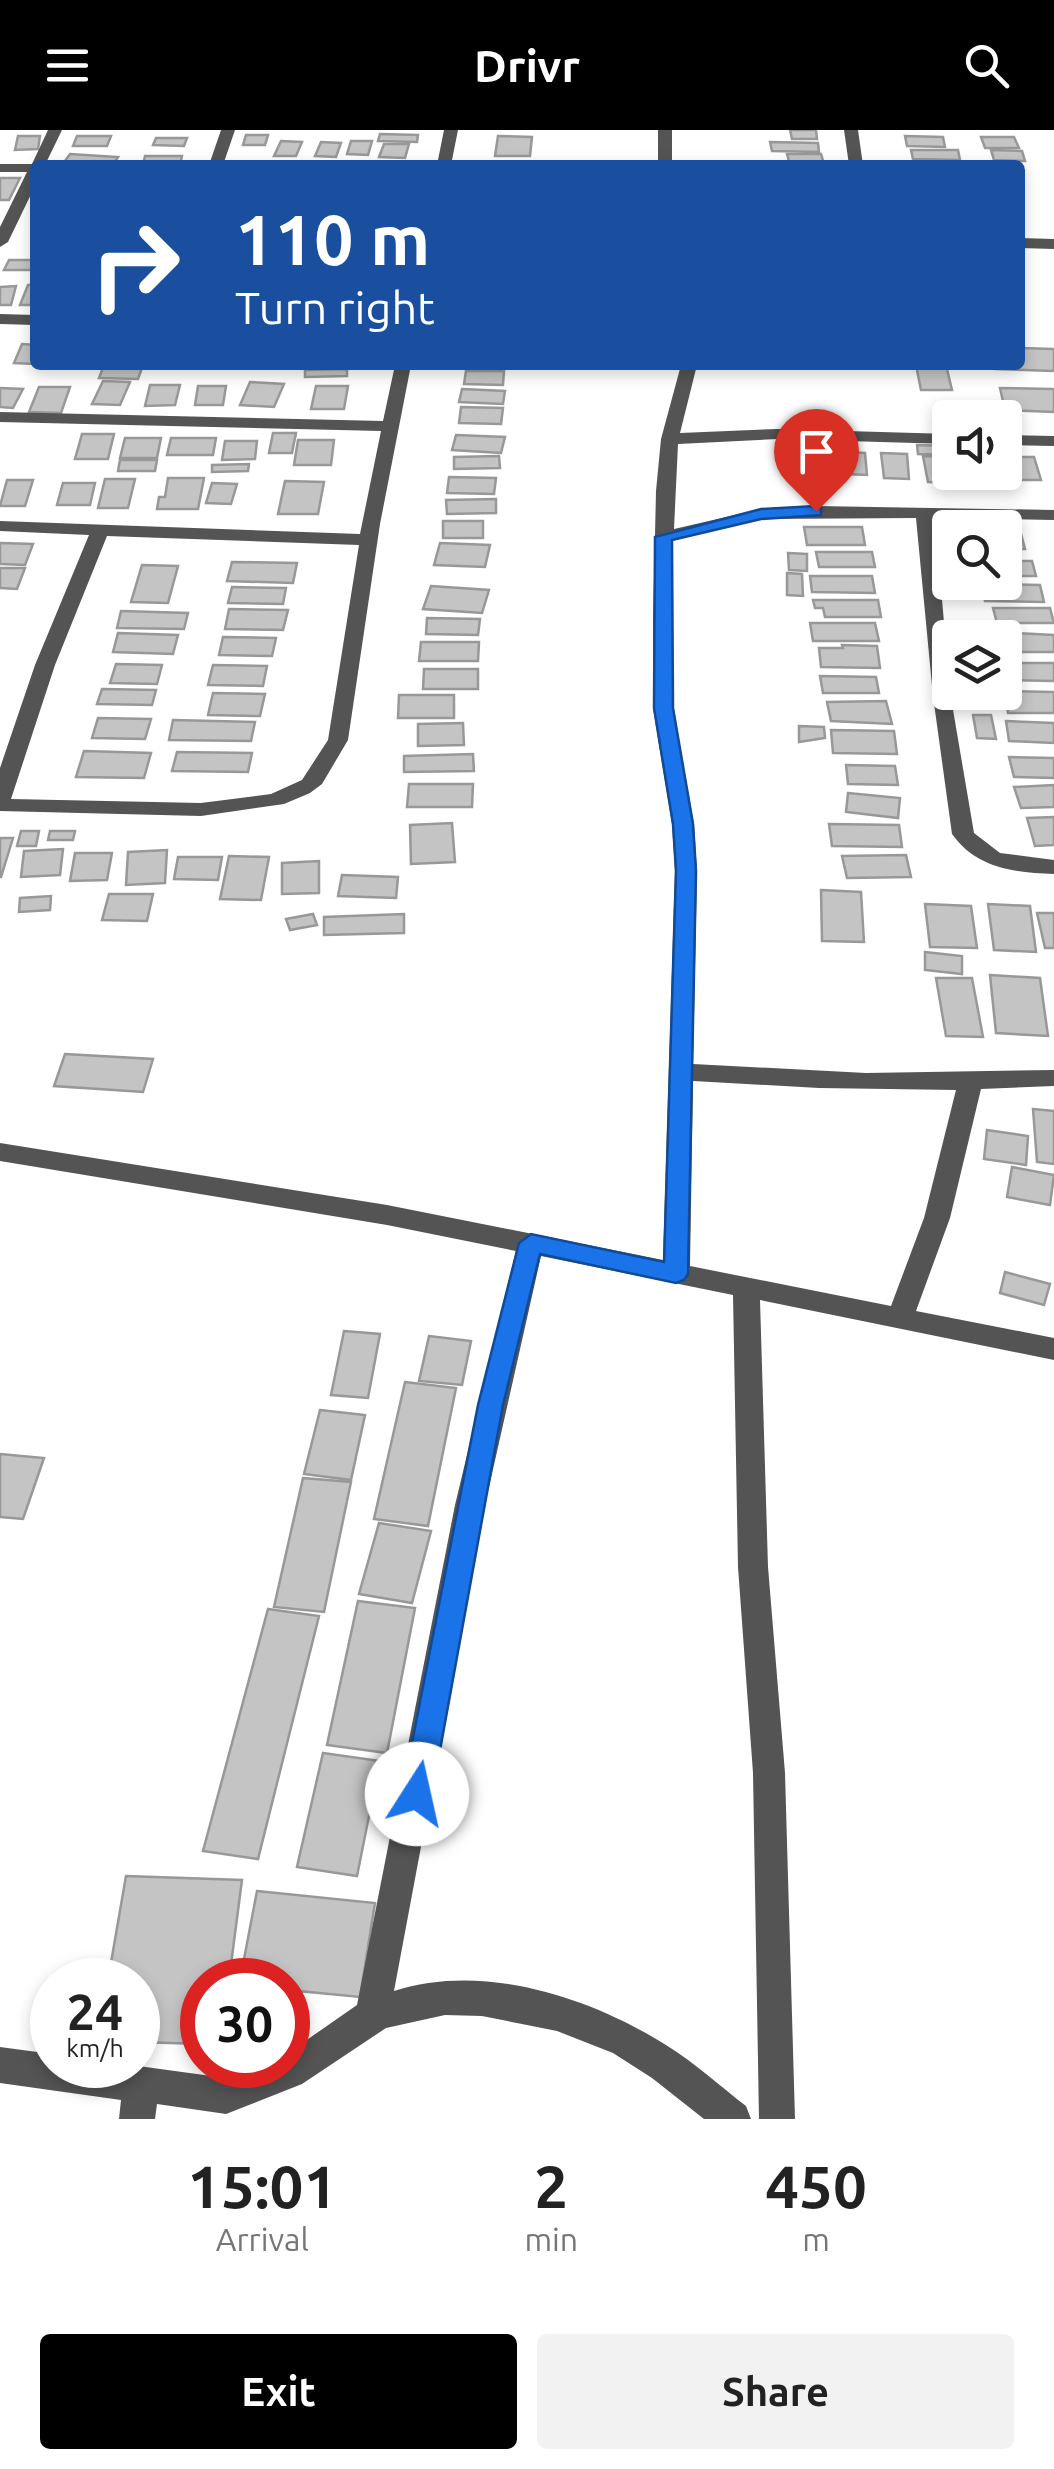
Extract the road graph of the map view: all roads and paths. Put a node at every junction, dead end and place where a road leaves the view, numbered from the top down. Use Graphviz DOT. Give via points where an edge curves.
graph roads {
  1 [pos="55,130"];
  2 [pos="228,130"];
  3 [pos="451,130"];
  4 [pos="665,130"];
  5 [pos="851,130"];
  6 [pos="40,160"];
  7 [pos="218,160"];
  8 [pos="445,160"];
  9 [pos="665,160"];
  10 [pos="855,160"];
  11 [pos="0,168"];
  12 [pos="30,168"];
  13 [pos="30,180"];
  14 [pos="0,242"];
  15 [pos="1025,243"];
  16 [pos="1054,244"];
  17 [pos="0,319"];
  18 [pos="30,320"];
  19 [pos="402,370"];
  20 [pos="688,370"];
  21 [pos="0,417"];
  22 [pos="389,426"];
  23 [pos="932,438"];
  24 [pos="670,439"];
  25 [pos="1022,440"];
  26 [pos="1054,441"];
  27 [pos="925,513"];
  28 [pos="1054,516"];
  29 [pos="0,526"];
  30 [pos="99,532"];
  31 [pos="664,537"];
  32 [pos="371,540"];
  33 [pos="0,802"];
  34 [pos="1054,867"];
  35 [pos="679,1070"];
  36 [pos="1054,1078"];
  37 [pos="970,1083"];
  38 [pos="0,1152"];
  39 [pos="531,1243"];
  40 [pos="676,1274"];
  41 [pos="746,1286"];
  42 [pos="901,1316"];
  43 [pos="1054,1349"];
  44 [pos="374,2015"];
  45 [pos="0,2065"];
  46 [pos="139,2102"];
  47 [pos="733,2119"];
  48 [pos="776,2119"];
  1 -- 6 [label="street"];
  2 -- 7 [label="street"];
  3 -- 8 [label="street"];
  4 -- 9 [label="street"];
  5 -- 10 [label="street"];
  11 -- 12 [label="street"];
  13 -- 14 [label="street"];
  15 -- 16 [label="street"];
  17 -- 18 [label="street"];
  19 -- 22 [label="street"];
  20 -- 24 [label="street"];
  21 -- 22 [label="street"];
  22 -- 32 [label="street"];
  23 -- 24 [label="street"];
  24 -- 31 [label="street"];
  25 -- 26 [label="street"];
  27 -- 28 [label="street"];
  27 -- 31 [label="street" via="761,514"];
  27 -- 34 [label="street" via="963,834 990,858"];
  29 -- 30 [label="street"];
  30 -- 32 [label="street"];
  30 -- 33 [label="street" via="44,665"];
  31 -- 35 [label="street" via="664,708 686,871"];
  32 -- 33 [label="street" via="338,740 306,788 230,808"];
  35 -- 37 [label="street" via="789,1081"];
  35 -- 40 [label="street"];
  36 -- 37 [label="street"];
  37 -- 42 [label="street" via="936,1218"];
  38 -- 39 [label="street"];
  39 -- 40 [label="street"];
  39 -- 44 [label="street" via="490,1405"];
  40 -- 41 [label="street"];
  41 -- 42 [label="street"];
  41 -- 48 [label="street" via="753,1567 769,1773"];
  42 -- 43 [label="street"];
  44 -- 46 [label="street" via="256,2087 226,2096"];
  44 -- 47 [label="street" via="436,1997 534,2008 618,2036"];
  45 -- 46 [label="street"];
}
